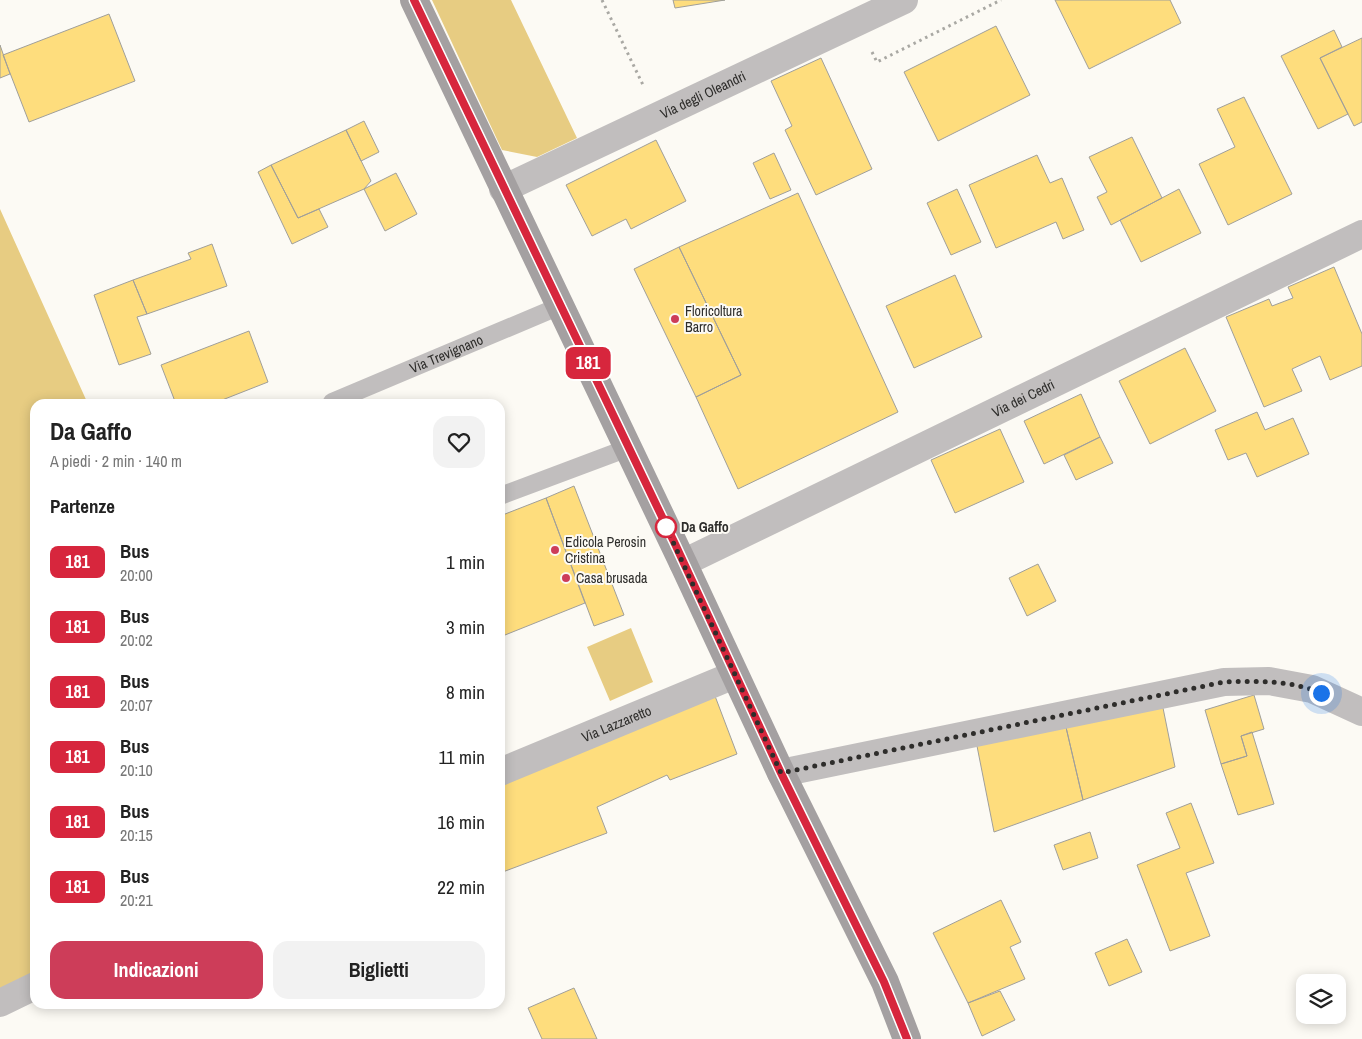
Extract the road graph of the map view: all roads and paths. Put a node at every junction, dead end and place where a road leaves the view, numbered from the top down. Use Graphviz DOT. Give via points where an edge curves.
graph roads {
  1 [pos="414,0"];
  2 [pos="904,0"];
  3 [pos="1002,0"];
  4 [pos="856,23"];
  5 [pos="503,189"];
  6 [pos="1362,234"];
  7 [pos="560,306"];
  8 [pos="339,399"];
  9 [pos="628,448"];
  10 [pos="505,494"];
  11 [pos="683,563"];
  12 [pos="734,676"];
  13 [pos="1362,712"];
  14 [pos="505,770"];
  15 [pos="781,773"];
  16 [pos="30,988"];
  17 [pos="0,1003"];
  18 [pos="907,1039"];
  1 -- 5 [label="main road"];
  2 -- 4 [label="street, Via degli Oleandri"];
  3 -- 4 [label="path" via="877,62"];
  4 -- 5 [label="street, Via degli Oleandri"];
  5 -- 7 [label="main road"];
  6 -- 11 [label="street, Via dei Cedri"];
  7 -- 8 [label="lane, Via Trevignano"];
  7 -- 9 [label="main road"];
  9 -- 10 [label="lane"];
  9 -- 11 [label="main road"];
  11 -- 12 [label="main road"];
  12 -- 14 [label="street, Via Lazzaretto"];
  12 -- 15 [label="main road"];
  13 -- 15 [label="street" via="1312,689 1269,681 1224,682"];
  15 -- 18 [label="main road" via="884,982"];
  16 -- 17 [label="street"];
}
